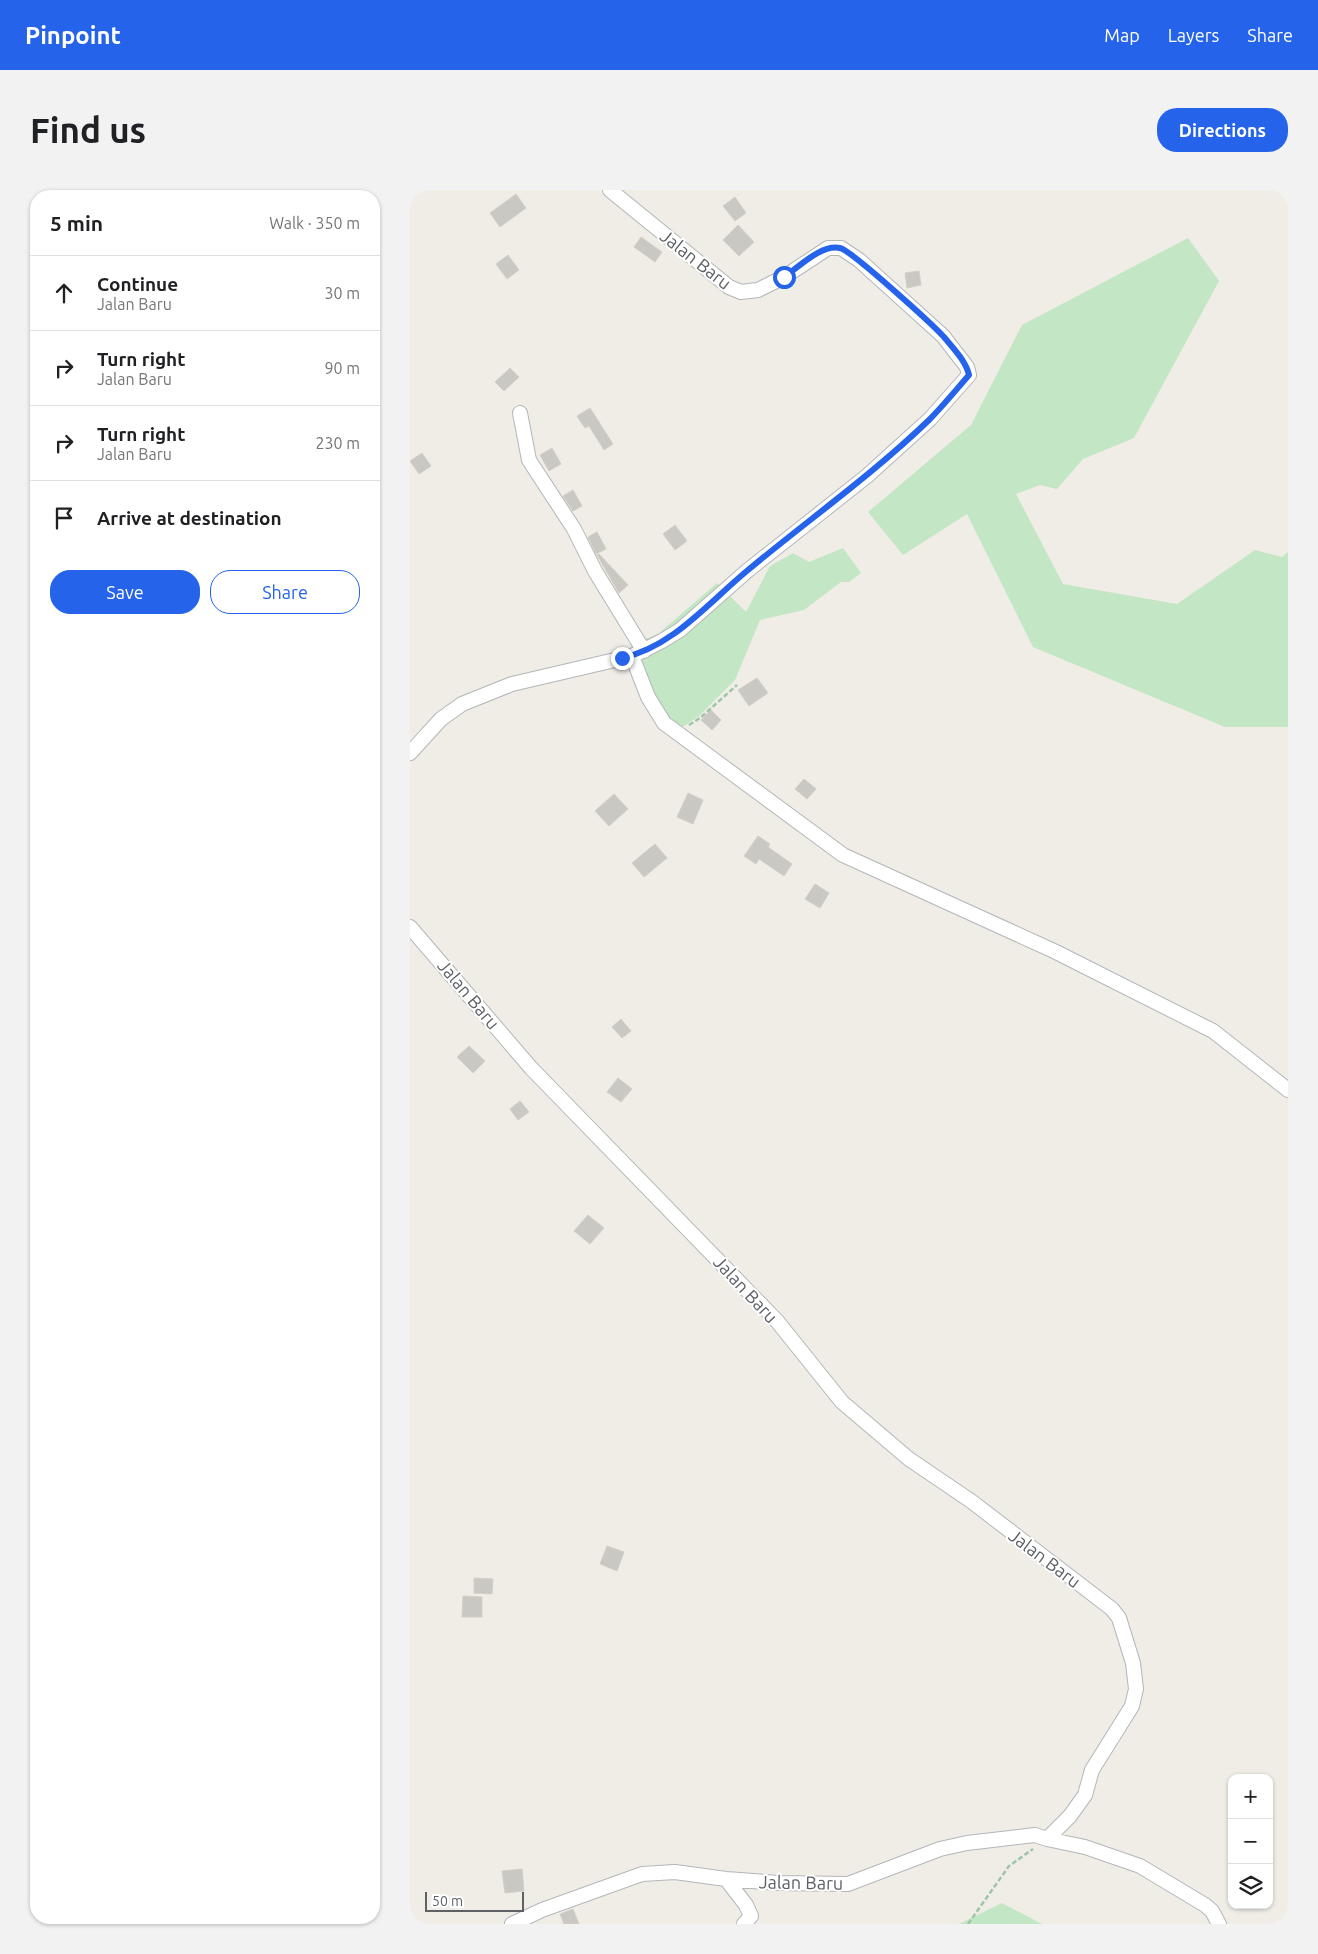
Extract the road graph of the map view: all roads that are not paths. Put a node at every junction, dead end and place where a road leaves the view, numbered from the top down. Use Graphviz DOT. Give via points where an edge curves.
graph roads {
  1 [pos="610,190"];
  2 [pos="520,413"];
  3 [pos="638,654"];
  4 [pos="410,753"];
  5 [pos="410,926"];
  6 [pos="1288,1090"];
  7 [pos="1047,1839"];
  8 [pos="726,1880"];
  9 [pos="512,1924"];
  10 [pos="744,1924"];
  11 [pos="1219,1924"];
  1 -- 3 [label="street, Jalan Baru" via="729,287 742,292 766,286 828,248 841,248 860,260 943,336 967,367 969,375 930,419 867,476 747,570 680,630"];
  2 -- 3 [label="street" via="530,460 574,529"];
  3 -- 4 [label="street, Jalan Baru" via="512,684 462,704 441,719"];
  3 -- 6 [label="street" via="653,707 664,724 843,855 1054,951 1212,1031"];
  5 -- 7 [label="street, Jalan Baru" via="531,1068 777,1321 842,1402 909,1459 978,1507 1112,1609 1119,1618 1133,1662 1136,1689 1132,1706 1092,1770 1084,1795 1070,1816"];
  7 -- 8 [label="street, Jalan Baru" via="1035,1835 966,1843 940,1849 848,1884"];
  7 -- 11 [label="street" via="1085,1847 1140,1866 1205,1905"];
  8 -- 9 [label="street, Jalan Baru" via="675,1872 642,1874"];
  8 -- 10 [label="street" via="751,1916"];
}
